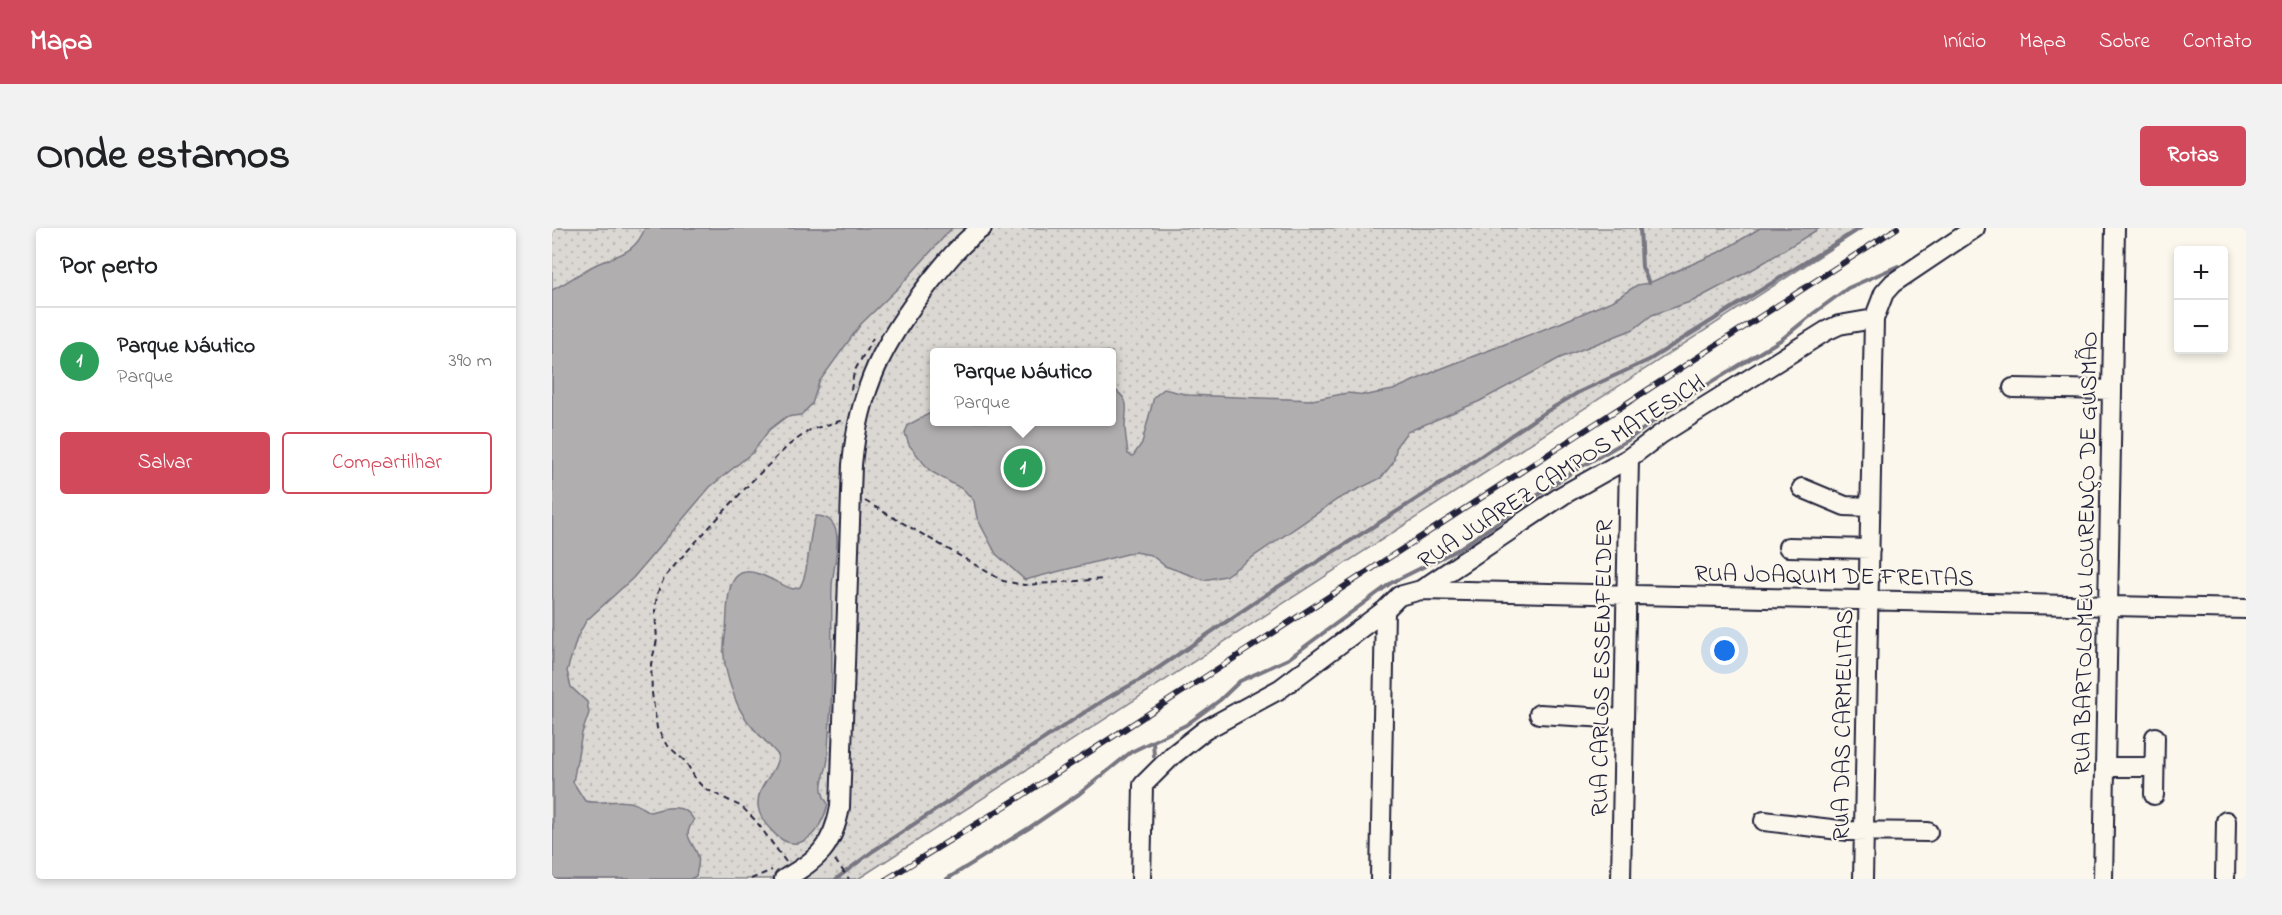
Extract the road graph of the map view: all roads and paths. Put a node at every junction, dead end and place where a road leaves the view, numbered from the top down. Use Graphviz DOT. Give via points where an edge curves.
graph roads {
  1 [pos="982,228"];
  2 [pos="1975,228"];
  3 [pos="2115,228"];
  4 [pos="1874,320"];
  5 [pos="2013,388"];
  6 [pos="2112,390"];
  7 [pos="857,421"];
  8 [pos="1629,458"];
  9 [pos="1802,488"];
  10 [pos="851,490"];
  11 [pos="1870,507"];
  12 [pos="1788,547"];
  13 [pos="1870,549"];
  14 [pos="1104,579"];
  15 [pos="1421,590"];
  16 [pos="1627,595"];
  17 [pos="1869,600"];
  18 [pos="2108,606"];
  19 [pos="2246,609"];
  20 [pos="1385,610"];
  21 [pos="1539,714"];
  22 [pos="1624,718"];
  23 [pos="2155,737"];
  24 [pos="2154,766"];
  25 [pos="2105,767"];
  26 [pos="2154,795"];
  27 [pos="1764,821"];
  28 [pos="2226,821"];
  29 [pos="1864,830"];
  30 [pos="1928,832"];
  31 [pos="842,868"];
  32 [pos="786,871"];
  33 [pos="849,878"];
  34 [pos="1141,879"];
  35 [pos="1380,879"];
  36 [pos="1621,879"];
  37 [pos="1863,879"];
  38 [pos="2103,879"];
  39 [pos="2225,879"];
  1 -- 7 [label="street" via="944,264 888,341"];
  2 -- 4 [label="street" via="1893,284 1884,293"];
  3 -- 6 [label="street, RUA BARTOLOMEU LOURENÇO DE GUSMÃO"];
  4 -- 8 [label="street, RUA JUAREZ CAMPOS MATESICH" via="1839,325 1827,331"];
  4 -- 11 [label="street, RUA DAS CARMELITAS"];
  5 -- 6 [label="street"];
  6 -- 18 [label="street, RUA BARTOLOMEU LOURENÇO DE GUSMÃO"];
  7 -- 10 [label="street"];
  7 -- 32 [label="path" via="847,418 810,430 789,445 680,559 657,594 657,639 651,664 657,728 704,788 742,807 756,821"];
  8 -- 15 [label="street, RUA JUAREZ CAMPOS MATESICH" via="1563,495"];
  8 -- 16 [label="street, RUA CARLOS ESSENFELDER"];
  9 -- 11 [label="street" via="1845,506"];
  10 -- 14 [label="path" via="874,508 1003,581 1024,585"];
  10 -- 32 [label="street" via="837,825 825,848 807,866"];
  11 -- 13 [label="street, RUA DAS CARMELITAS"];
  12 -- 13 [label="street"];
  13 -- 17 [label="street, RUA DAS CARMELITAS"];
  15 -- 16 [label="street, RUA JOAQUIM DE FREITAS"];
  15 -- 20 [label="street, RUA JUAREZ CAMPOS MATESICH" via="1399,596"];
  16 -- 17 [label="street, RUA JOAQUIM DE FREITAS"];
  16 -- 22 [label="street, RUA CARLOS ESSENFELDER"];
  17 -- 18 [label="street, RUA JOAQUIM DE FREITAS"];
  17 -- 29 [label="street, RUA DAS CARMELITAS"];
  18 -- 19 [label="street, RUA JOAQUIM DE FREITAS"];
  18 -- 25 [label="street, RUA BARTOLOMEU LOURENÇO DE GUSMÃO"];
  20 -- 34 [label="street, RUA JUAREZ CAMPOS MATESICH" via="1280,689 1205,730 1143,784"];
  20 -- 35 [label="street"];
  21 -- 22 [label="street"];
  22 -- 36 [label="street, RUA CARLOS ESSENFELDER"];
  23 -- 24 [label="street"];
  24 -- 25 [label="street"];
  24 -- 26 [label="street"];
  25 -- 38 [label="street, RUA BARTOLOMEU LOURENÇO DE GUSMÃO"];
  27 -- 29 [label="street"];
  28 -- 39 [label="street"];
  29 -- 30 [label="street"];
  29 -- 37 [label="street, RUA DAS CARMELITAS"];
  31 -- 33 [label="path"];
}
